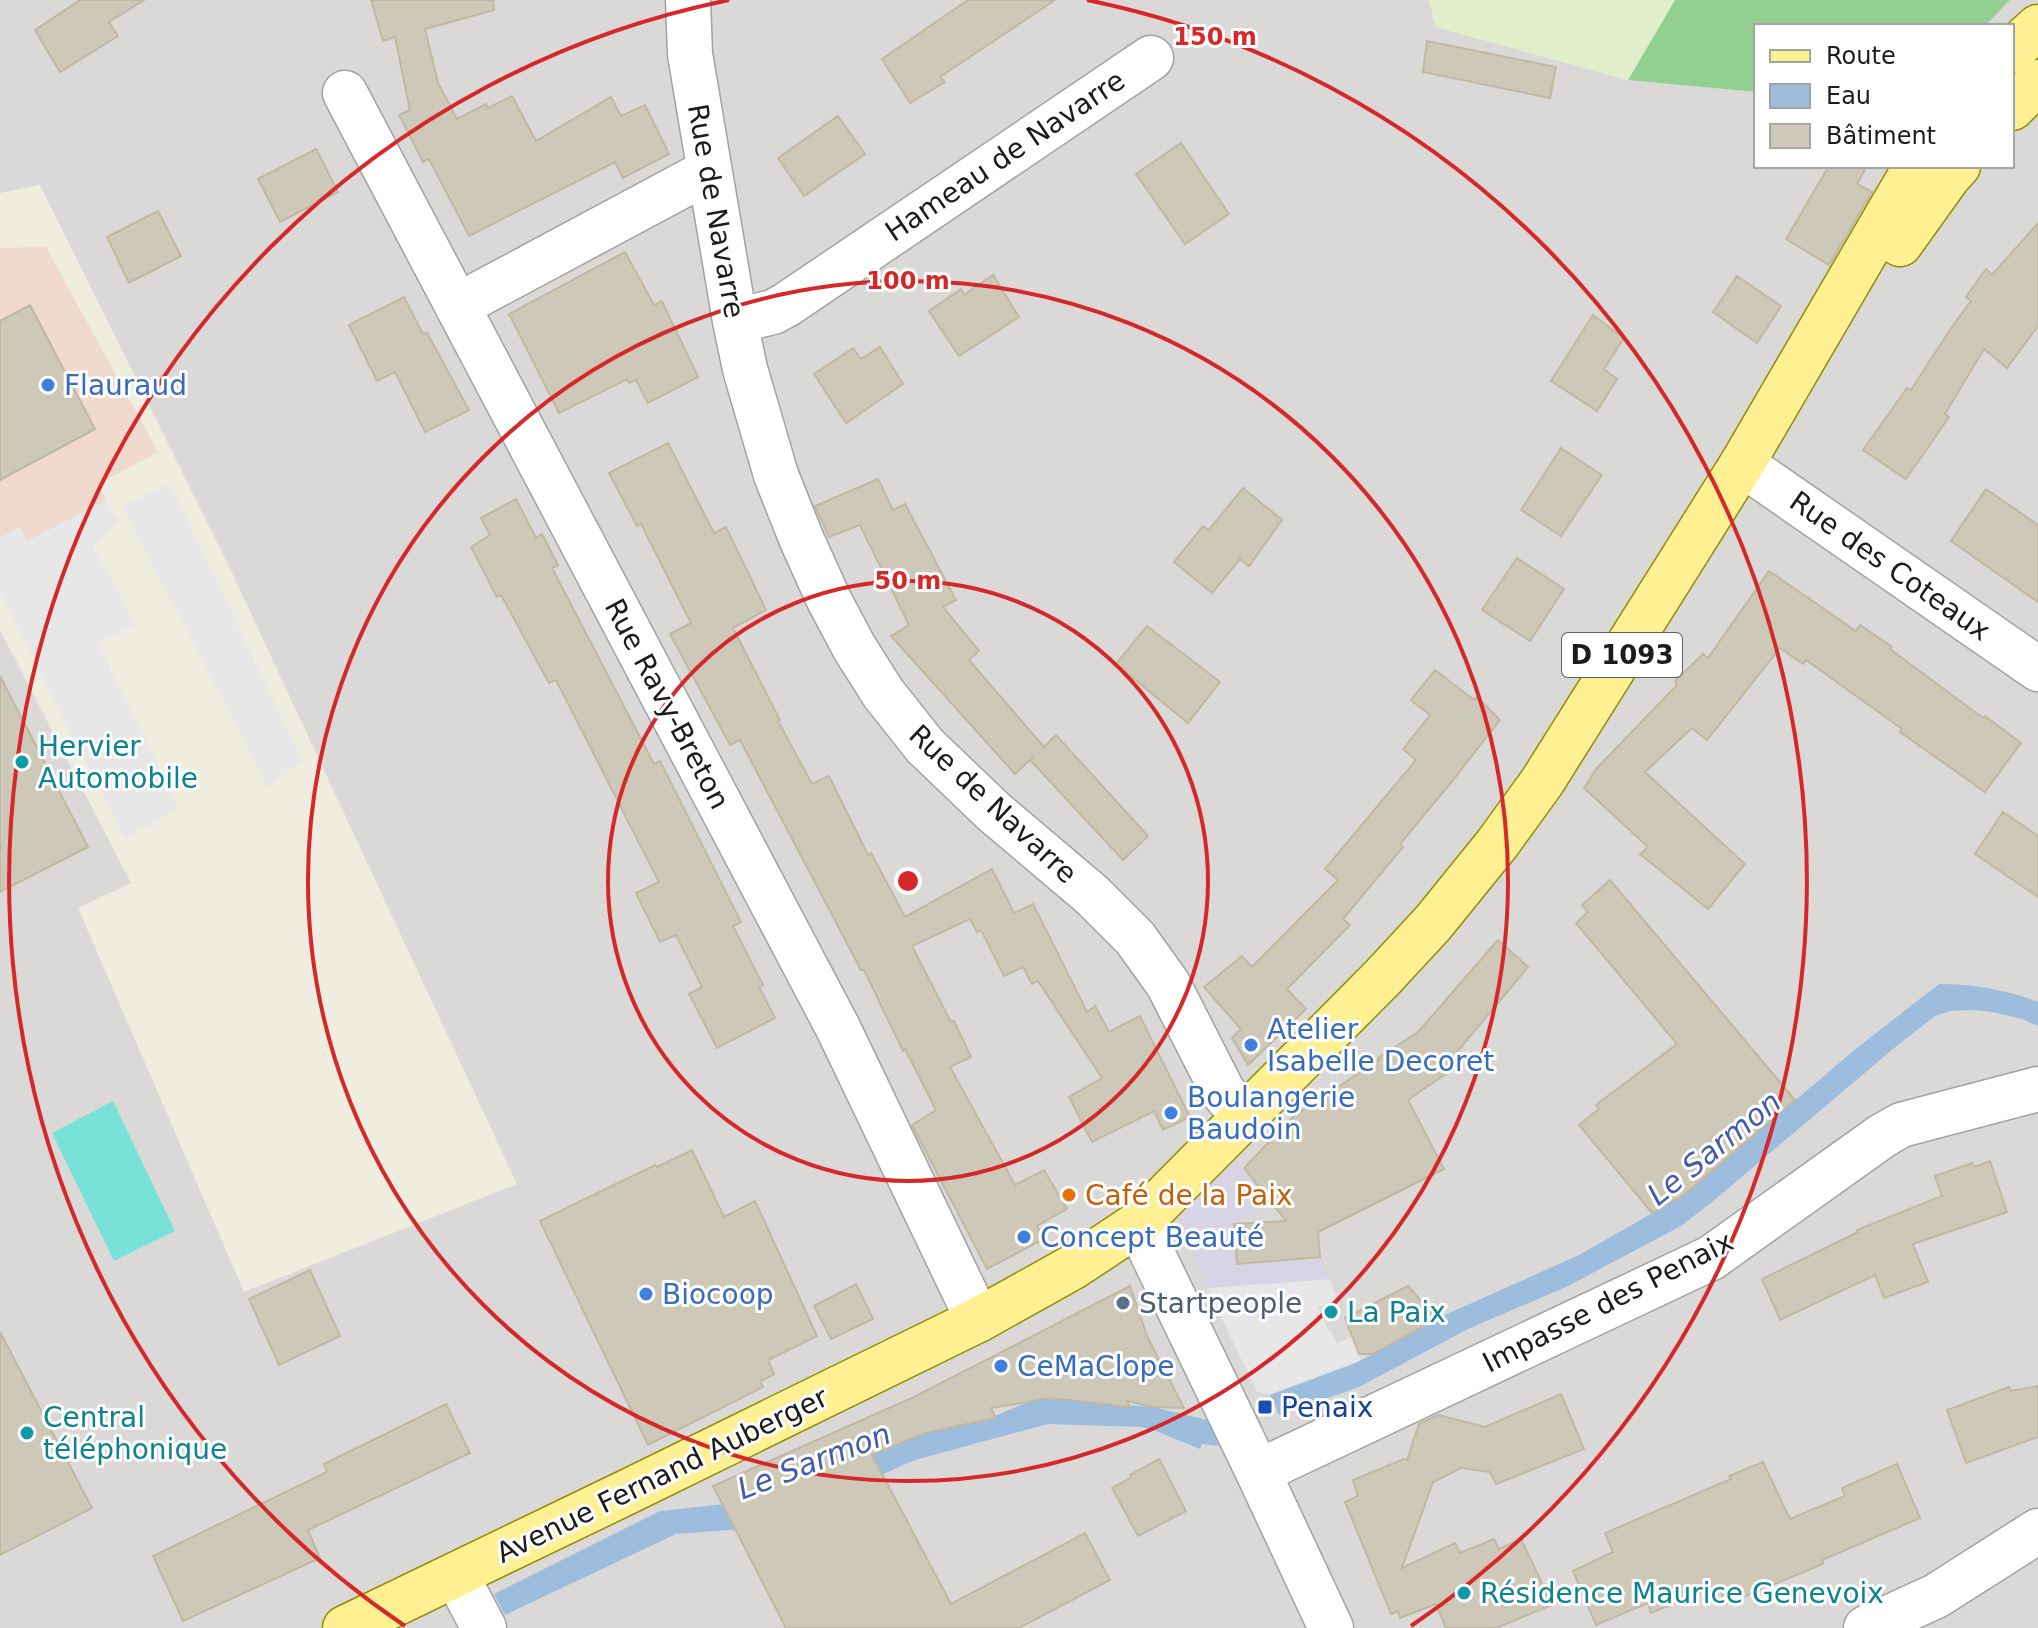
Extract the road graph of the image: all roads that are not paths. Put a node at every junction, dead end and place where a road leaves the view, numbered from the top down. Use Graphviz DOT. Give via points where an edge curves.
graph roads {
  1 [pos="688,0"];
  2 [pos="2038,27"];
  3 [pos="2014,49"];
  4 [pos="1151,58"];
  5 [pos="2038,82"];
  6 [pos="345,93"];
  7 [pos="2014,106"];
  8 [pos="1915,168"];
  9 [pos="1956,168"];
  10 [pos="709,171"];
  11 [pos="457,306"];
  12 [pos="735,321"];
  13 [pos="1742,464"];
  14 [pos="2038,669"];
  15 [pos="2038,1089"];
  16 [pos="1244,1117"];
  17 [pos="1138,1224"];
  18 [pos="978,1320"];
  19 [pos="1258,1472"];
  20 [pos="1285,1531"];
  21 [pos="2038,1531"];
  22 [pos="473,1607"];
  23 [pos="345,1628"];
  24 [pos="1331,1628"];
  25 [pos="1355,1628"];
  26 [pos="1866,1628"];
  1 -- 10 [label="street, Rue de Navarre" via="690,54"];
  2 -- 3 [label="main road"];
  4 -- 12 [label="street, Hameau de Navarre" via="786,305"];
  5 -- 7 [label="main road"];
  6 -- 11 [label="street, Rue Ravy-Breton"];
  8 -- 13 [label="main road, D 1093"];
  9 -- 13 [label="main road, D 1093"];
  10 -- 11 [label="street"];
  10 -- 12 [label="street, Rue de Navarre"];
  11 -- 18 [label="street, Rue Ravy-Breton" via="838,1028"];
  12 -- 16 [label="street, Rue de Navarre" via="758,420 801,538 854,647 883,693 941,764 1135,938 1168,984 1223,1092"];
  13 -- 14 [label="street, Rue des Coteaux"];
  13 -- 16 [label="main road, D 1093" via="1542,782 1497,844 1408,951"];
  15 -- 19 [label="street, Impasse des Penaix" via="1901,1125 1711,1258"];
  16 -- 17 [label="main road, D 1093"];
  17 -- 18 [label="main road, D 1093"];
  17 -- 19 [label="street"];
  18 -- 22 [label="main road, Avenue Fernand Auberger / D 1093"];
  19 -- 20 [label="street"];
  20 -- 24 [label="street"];
  20 -- 25 [label="street" via="1327,1567"];
  21 -- 26 [label="street" via="1936,1596"];
  22 -- 23 [label="main road, Avenue Fernand Auberger / D 1093"];
}
